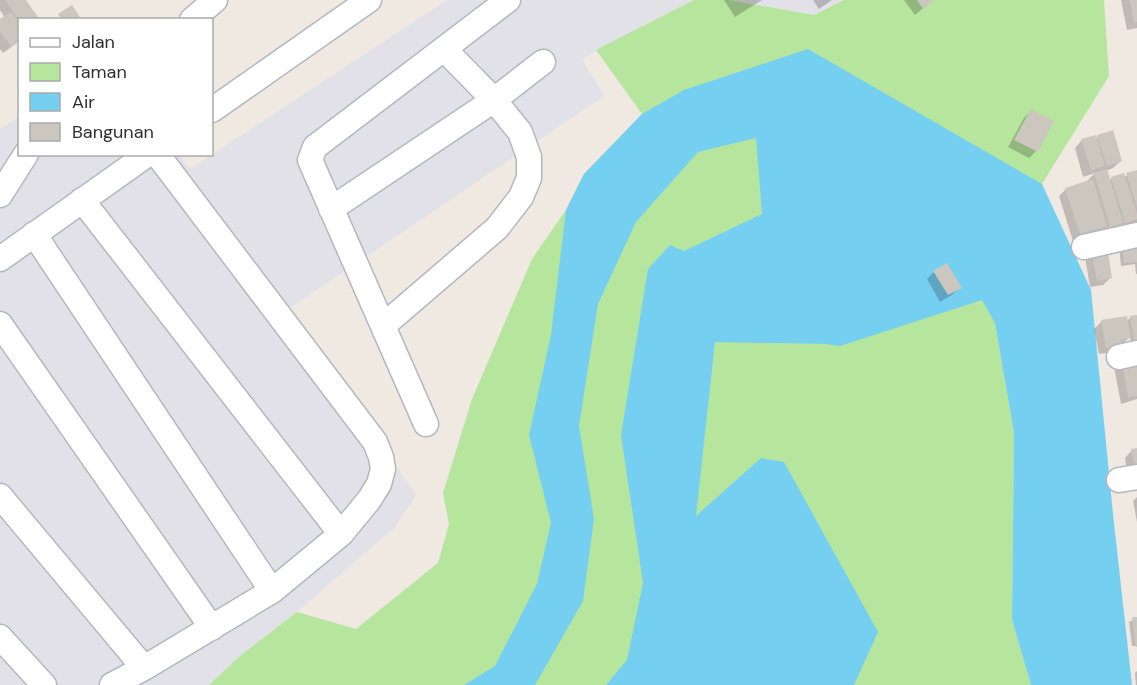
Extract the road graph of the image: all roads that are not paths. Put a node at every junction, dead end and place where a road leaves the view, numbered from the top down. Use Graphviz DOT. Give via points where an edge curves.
graph roads {
  1 [pos="215,0"];
  2 [pos="369,0"];
  3 [pos="508,0"];
  4 [pos="194,18"];
  5 [pos="444,48"];
  6 [pos="543,62"];
  7 [pos="494,100"];
  8 [pos="213,109"];
  9 [pos="25,156"];
  10 [pos="145,156"];
  11 [pos="159,156"];
  12 [pos="0,195"];
  13 [pos="82,200"];
  14 [pos="331,209"];
  15 [pos="34,234"];
  16 [pos="1137,235"];
  17 [pos="1084,247"];
  18 [pos="0,259"];
  19 [pos="0,324"];
  20 [pos="383,326"];
  21 [pos="426,424"];
  22 [pos="0,496"];
  23 [pos="341,534"];
  24 [pos="272,591"];
  25 [pos="212,628"];
  26 [pos="0,637"];
  27 [pos="144,668"];
  28 [pos="44,685"];
  29 [pos="112,685"];
  1 -- 4 [label="street"];
  2 -- 8 [label="street"];
  3 -- 5 [label="street"];
  5 -- 7 [label="street"];
  5 -- 14 [label="street" via="315,147 310,160"];
  6 -- 7 [label="street"];
  7 -- 14 [label="street"];
  7 -- 20 [label="street" via="520,132 530,157 529,178 521,196 497,228"];
  9 -- 12 [label="street"];
  10 -- 13 [label="street"];
  11 -- 23 [label="street" via="375,442 383,469 379,484"];
  13 -- 15 [label="street"];
  13 -- 23 [label="street"];
  14 -- 20 [label="street"];
  15 -- 18 [label="street"];
  15 -- 24 [label="street"];
  16 -- 17 [label="street"];
  19 -- 25 [label="street"];
  20 -- 21 [label="street"];
  22 -- 27 [label="street"];
  23 -- 24 [label="street"];
  24 -- 25 [label="street"];
  25 -- 27 [label="street"];
  26 -- 28 [label="street"];
  27 -- 29 [label="street"];
}
